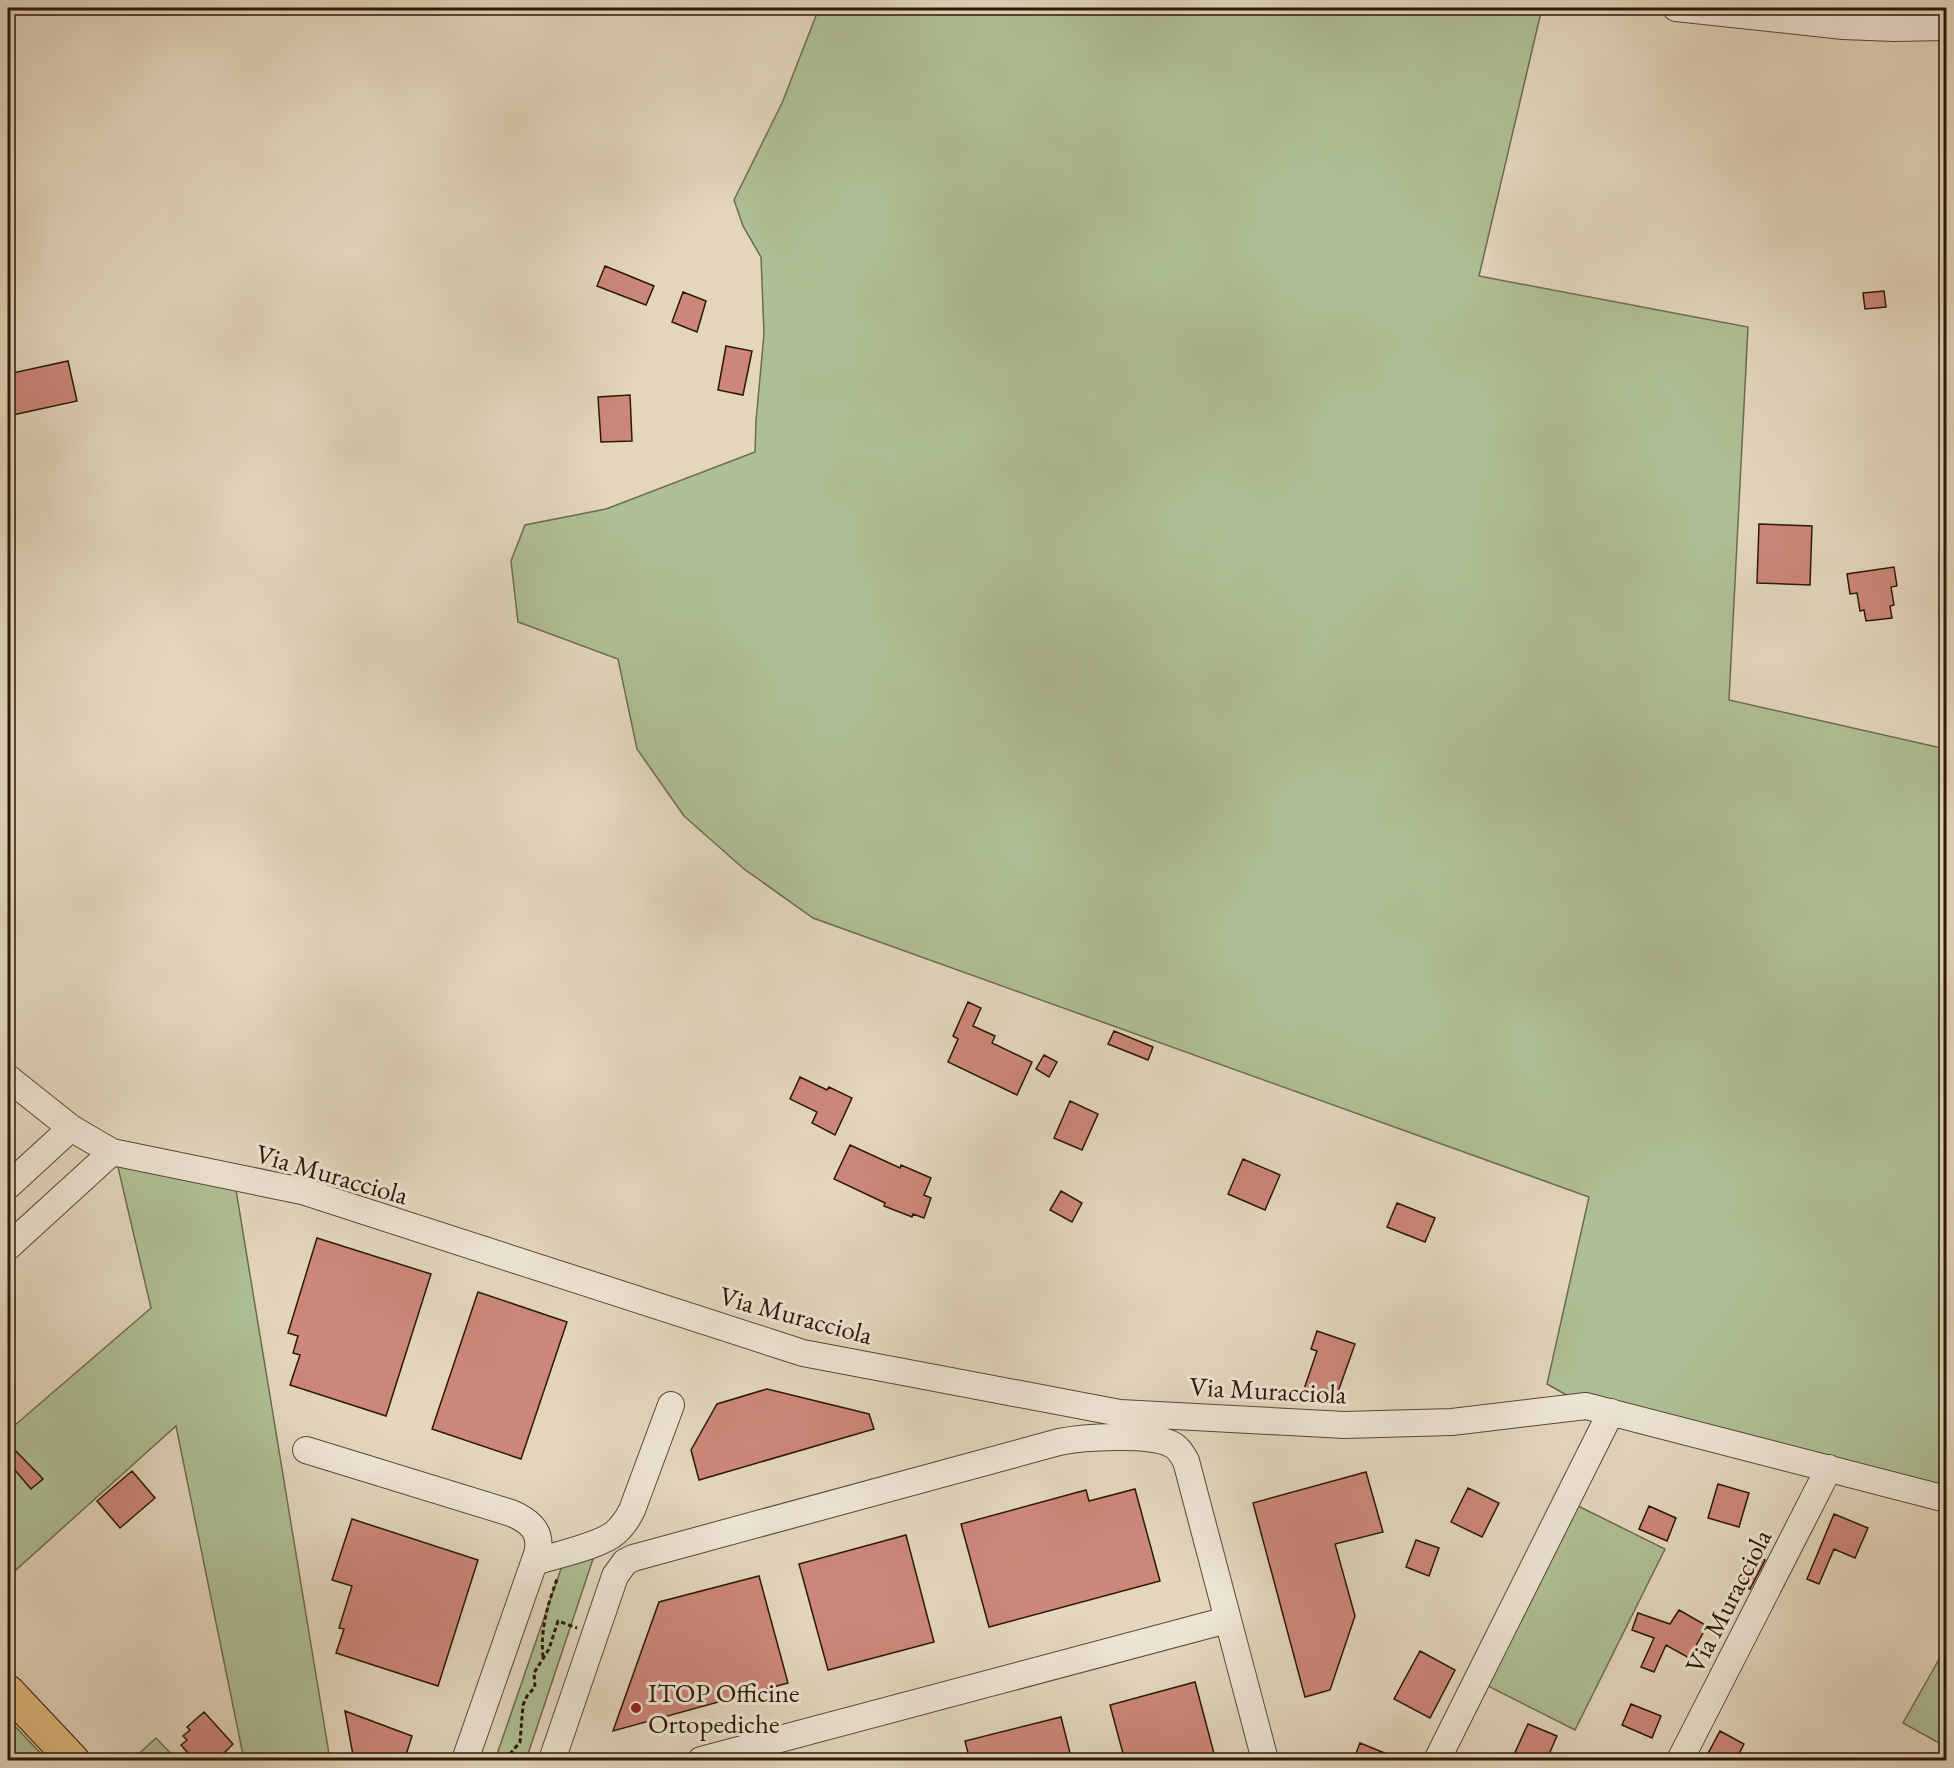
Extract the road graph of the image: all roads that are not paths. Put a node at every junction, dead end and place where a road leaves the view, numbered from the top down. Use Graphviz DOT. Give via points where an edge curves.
graph roads {
  1 [pos="1676,8"];
  2 [pos="1947,27"];
  3 [pos="8,1078"];
  4 [pos="71,1128"];
  5 [pos="112,1152"];
  6 [pos="8,1186"];
  7 [pos="8,1247"];
  8 [pos="671,1405"];
  9 [pos="1611,1412"];
  10 [pos="306,1450"];
  11 [pos="1828,1468"];
  12 [pos="1947,1499"];
  13 [pos="535,1562"];
  14 [pos="1227,1620"];
  15 [pos="8,1691"];
  16 [pos="73,1761"];
  17 [pos="465,1761"];
  18 [pos="552,1761"];
  19 [pos="701,1761"];
  20 [pos="1265,1761"];
  21 [pos="1437,1761"];
  22 [pos="1680,1761"];
  1 -- 2 [label="street" via="1851,26"];
  3 -- 4 [label="street, Via Muracciola"];
  4 -- 5 [label="street, Via Muracciola"];
  4 -- 6 [label="street"];
  5 -- 7 [label="street"];
  5 -- 9 [label="street, Via Muracciola" via="302,1191 803,1353 1120,1413 1344,1425 1452,1422 1586,1406"];
  8 -- 13 [label="street" via="625,1523 603,1540"];
  9 -- 11 [label="street, Via Muracciola"];
  9 -- 21 [label="street"];
  10 -- 13 [label="street" via="518,1516 535,1528 539,1537"];
  11 -- 12 [label="street, Via Muracciola"];
  11 -- 22 [label="street, Via Muracciola"];
  13 -- 17 [label="street"];
  14 -- 18 [label="street" via="1188,1467 1181,1453 1170,1443 1156,1440 1070,1440 625,1562 615,1575"];
  14 -- 19 [label="street"];
  14 -- 20 [label="street"];
  15 -- 16 [label="main road"];
}
